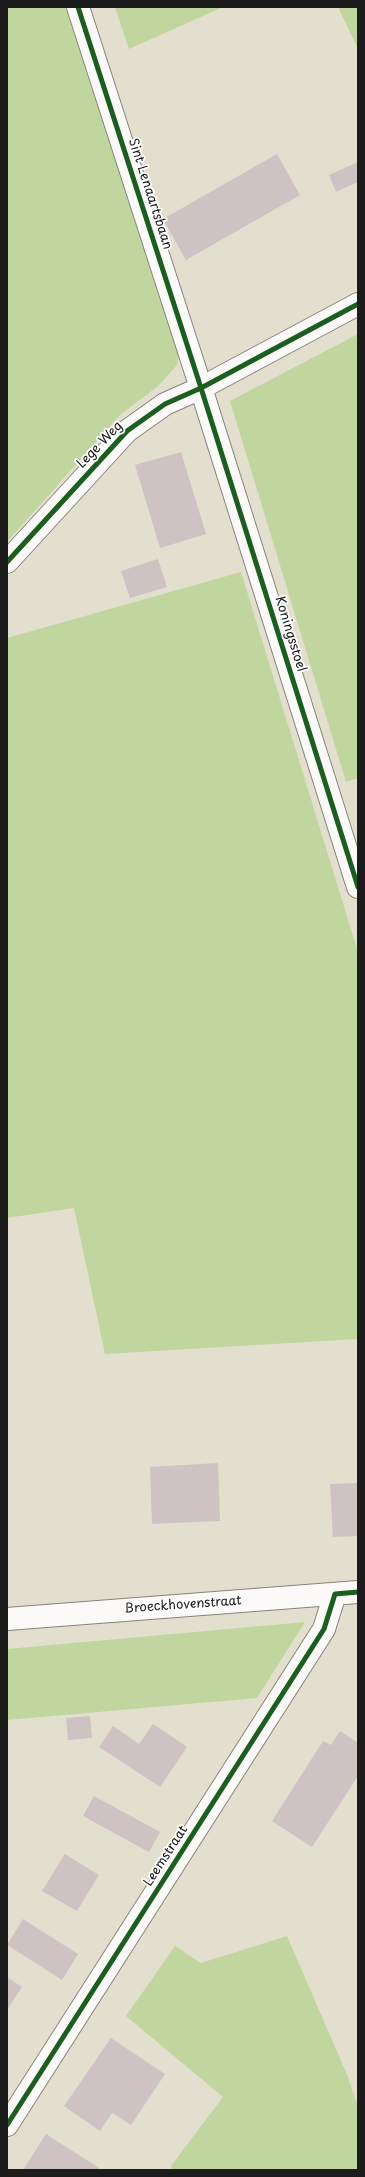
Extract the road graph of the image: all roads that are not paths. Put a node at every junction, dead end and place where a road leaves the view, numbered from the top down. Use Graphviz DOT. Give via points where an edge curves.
graph roads {
  1 [pos="78,7"];
  2 [pos="358,304"];
  3 [pos="201,388"];
  4 [pos="7,562"];
  5 [pos="358,887"];
  6 [pos="358,1592"];
  7 [pos="335,1594"];
  8 [pos="7,1619"];
  9 [pos="7,2125"];
  1 -- 3 [label="street, Sint Lenaartsbaan"];
  2 -- 3 [label="street, Lege Weg"];
  3 -- 4 [label="street, Lege Weg" via="165,404 127,431"];
  3 -- 5 [label="street, Koningsstoel"];
  6 -- 7 [label="street, Broeckhovenstraat"];
  7 -- 8 [label="street, Broeckhovenstraat"];
  7 -- 9 [label="street, Leemstraat" via="324,1629"];
}
